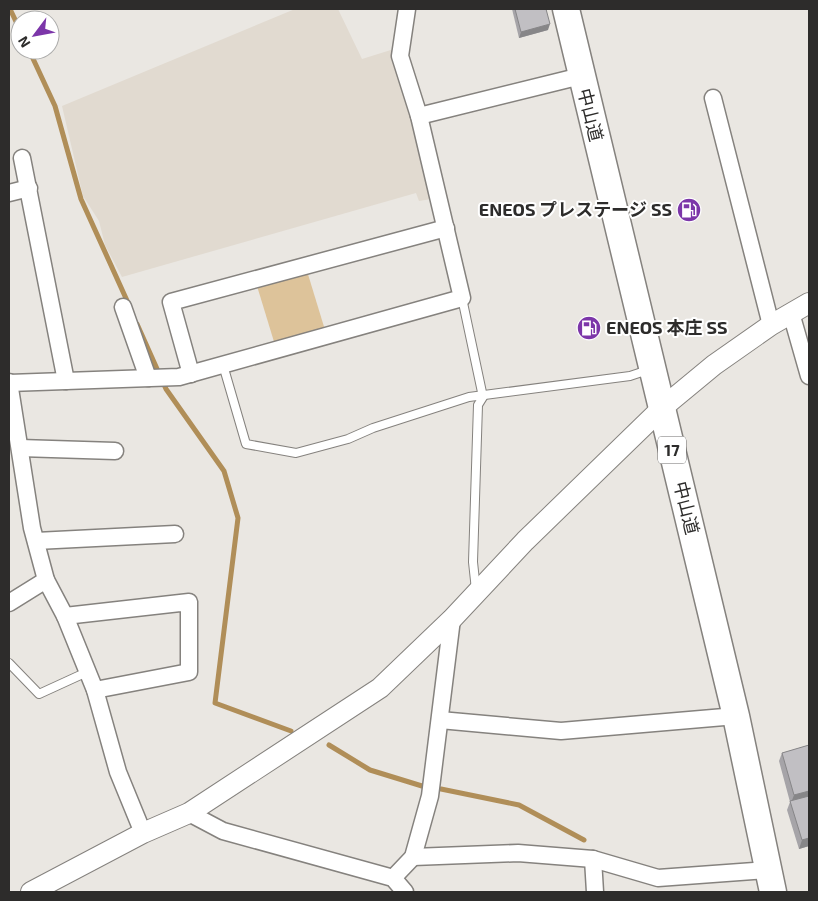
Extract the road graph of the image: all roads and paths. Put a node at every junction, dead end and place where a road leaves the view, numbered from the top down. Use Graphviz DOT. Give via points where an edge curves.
graph roads {
  1 [pos="407,9"];
  2 [pos="566,9"];
  3 [pos="581,76"];
  4 [pos="713,98"];
  5 [pos="420,116"];
  6 [pos="22,158"];
  7 [pos="29,188"];
  8 [pos="9,193"];
  9 [pos="446,228"];
  10 [pos="462,298"];
  11 [pos="809,304"];
  12 [pos="123,307"];
  13 [pos="791,313"];
  14 [pos="771,325"];
  15 [pos="223,365"];
  16 [pos="653,369"];
  17 [pos="191,374"];
  18 [pos="809,376"];
  19 [pos="158,378"];
  20 [pos="66,381"];
  21 [pos="9,382"];
  22 [pos="483,397"];
  23 [pos="662,408"];
  24 [pos="20,448"];
  25 [pos="115,451"];
  26 [pos="175,534"];
  27 [pos="36,541"];
  28 [pos="46,580"];
  29 [pos="476,593"];
  30 [pos="9,603"];
  31 [pos="65,616"];
  32 [pos="452,619"];
  33 [pos="9,662"];
  34 [pos="87,672"];
  35 [pos="94,690"];
  36 [pos="736,716"];
  37 [pos="440,720"];
  38 [pos="189,813"];
  39 [pos="143,833"];
  40 [pos="413,857"];
  41 [pos="593,859"];
  42 [pos="393,878"];
  43 [pos="771,881"];
  44 [pos="31,892"];
  45 [pos="405,892"];
  46 [pos="594,892"];
  1 -- 5 [label="street" via="400,56"];
  2 -- 3 [label="highway, 中山道 / 17"];
  3 -- 5 [label="street"];
  3 -- 16 [label="highway, 中山道 / 17"];
  4 -- 14 [label="street"];
  5 -- 9 [label="street"];
  6 -- 7 [label="street"];
  7 -- 8 [label="street"];
  7 -- 20 [label="street"];
  9 -- 10 [label="street"];
  9 -- 17 [label="street" via="171,302"];
  10 -- 15 [label="street"];
  10 -- 22 [label="lane"];
  11 -- 13 [label="street"];
  12 -- 19 [label="street"];
  13 -- 14 [label="street"];
  13 -- 18 [label="street"];
  14 -- 23 [label="street" via="714,365"];
  15 -- 17 [label="street"];
  15 -- 22 [label="lane" via="246,444 296,453 348,440 373,428 469,397"];
  16 -- 22 [label="lane" via="630,376"];
  16 -- 23 [label="highway, 中山道 / 17"];
  17 -- 19 [label="street"];
  19 -- 20 [label="street"];
  20 -- 21 [label="street"];
  21 -- 24 [label="street"];
  22 -- 29 [label="lane" via="478,405 473,562"];
  23 -- 29 [label="street"];
  23 -- 36 [label="highway, 中山道 / 17"];
  24 -- 25 [label="street"];
  24 -- 27 [label="street"];
  26 -- 27 [label="street"];
  27 -- 28 [label="street"];
  28 -- 30 [label="street"];
  28 -- 31 [label="street"];
  29 -- 32 [label="street"];
  31 -- 34 [label="street"];
  31 -- 35 [label="street" via="189,602 189,672"];
  32 -- 37 [label="street"];
  32 -- 38 [label="street" via="380,688"];
  33 -- 34 [label="lane" via="39,694"];
  34 -- 35 [label="street"];
  35 -- 39 [label="street" via="118,772"];
  36 -- 37 [label="street" via="561,731"];
  36 -- 43 [label="highway, 中山道 / 17"];
  37 -- 40 [label="street" via="430,796"];
  38 -- 39 [label="street"];
  38 -- 42 [label="street" via="223,831"];
  39 -- 44 [label="street"];
  40 -- 41 [label="street" via="518,853"];
  40 -- 42 [label="street"];
  41 -- 43 [label="street" via="658,878"];
  41 -- 46 [label="street"];
  42 -- 45 [label="street"];
}
